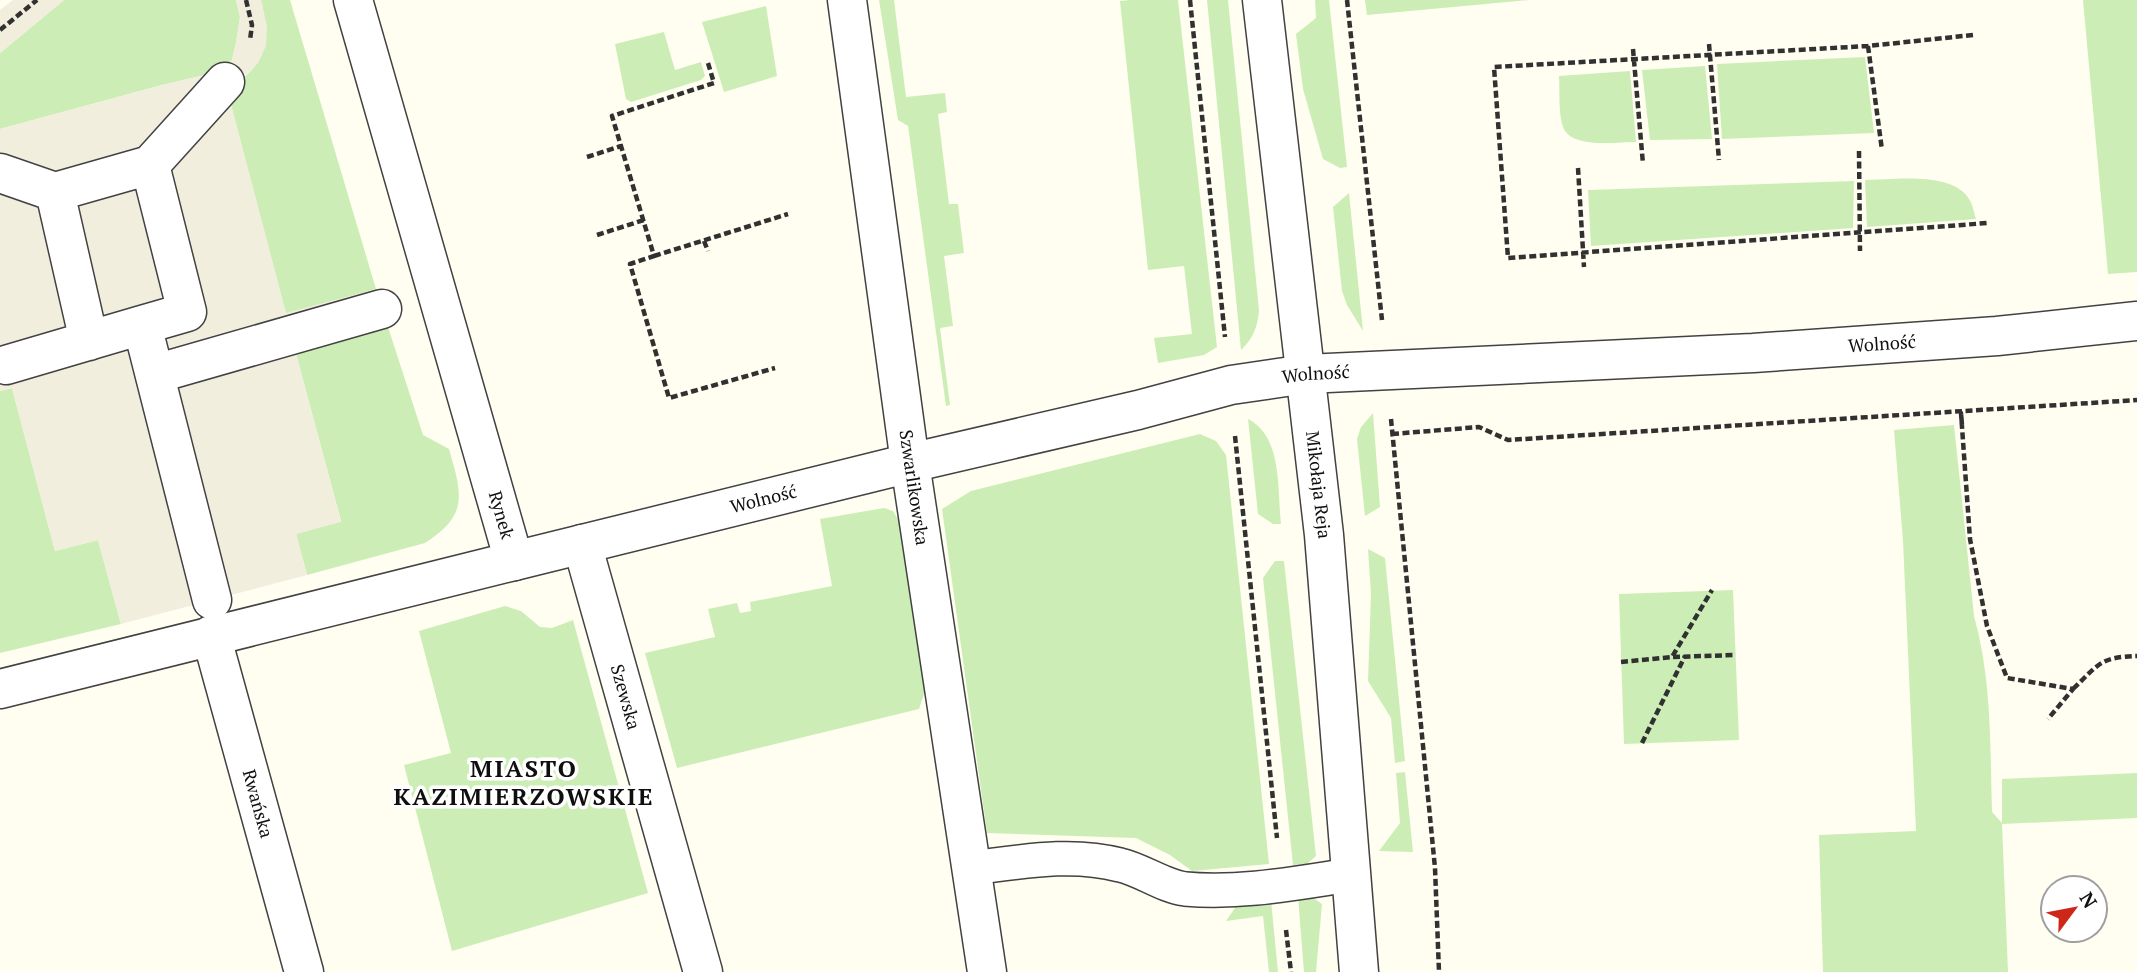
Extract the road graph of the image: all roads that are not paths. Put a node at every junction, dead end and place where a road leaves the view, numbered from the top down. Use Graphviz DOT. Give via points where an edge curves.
graph roads {
  1 [pos="352,0"];
  2 [pos="846,0"];
  3 [pos="1262,0"];
  4 [pos="225,82"];
  5 [pos="150,165"];
  6 [pos="0,173"];
  7 [pos="55,192"];
  8 [pos="383,309"];
  9 [pos="2137,321"];
  10 [pos="142,325"];
  11 [pos="89,341"];
  12 [pos="6,365"];
  13 [pos="155,374"];
  14 [pos="1306,374"];
  15 [pos="910,463"];
  16 [pos="582,544"];
  17 [pos="514,561"];
  18 [pos="212,617"];
  19 [pos="0,689"];
  20 [pos="971,868"];
  21 [pos="1350,875"];
  22 [pos="304,972"];
  23 [pos="703,972"];
  24 [pos="987,972"];
  25 [pos="1359,972"];
  1 -- 17 [label="street, Rynek"];
  2 -- 15 [label="street, Szwarlikowska"];
  3 -- 14 [label="street, Mikołaja Reja"];
  4 -- 5 [label="street"];
  5 -- 7 [label="street"];
  5 -- 10 [label="street" via="187,312"];
  6 -- 7 [label="street"];
  7 -- 11 [label="street"];
  8 -- 13 [label="street"];
  9 -- 14 [label="street, Wolność" via="1753,353"];
  10 -- 11 [label="street"];
  10 -- 13 [label="street, Rwańska"];
  11 -- 12 [label="street"];
  13 -- 18 [label="street, Rwańska"];
  14 -- 15 [label="street, Wolność" via="1231,385"];
  14 -- 21 [label="street, Mikołaja Reja" via="1324,535"];
  15 -- 16 [label="street, Wolność"];
  15 -- 20 [label="street, Szwarlikowska"];
  16 -- 17 [label="street, Wolność"];
  16 -- 23 [label="street, Szewska"];
  17 -- 18 [label="street, Rynek"];
  18 -- 19 [label="street, Rynek"];
  18 -- 22 [label="street, Rwańska"];
  20 -- 21 [label="lane" via="1086,858 1121,865 1182,888 1234,891"];
  20 -- 24 [label="street, Szwarlikowska"];
  21 -- 25 [label="street, Mikołaja Reja"];
}
